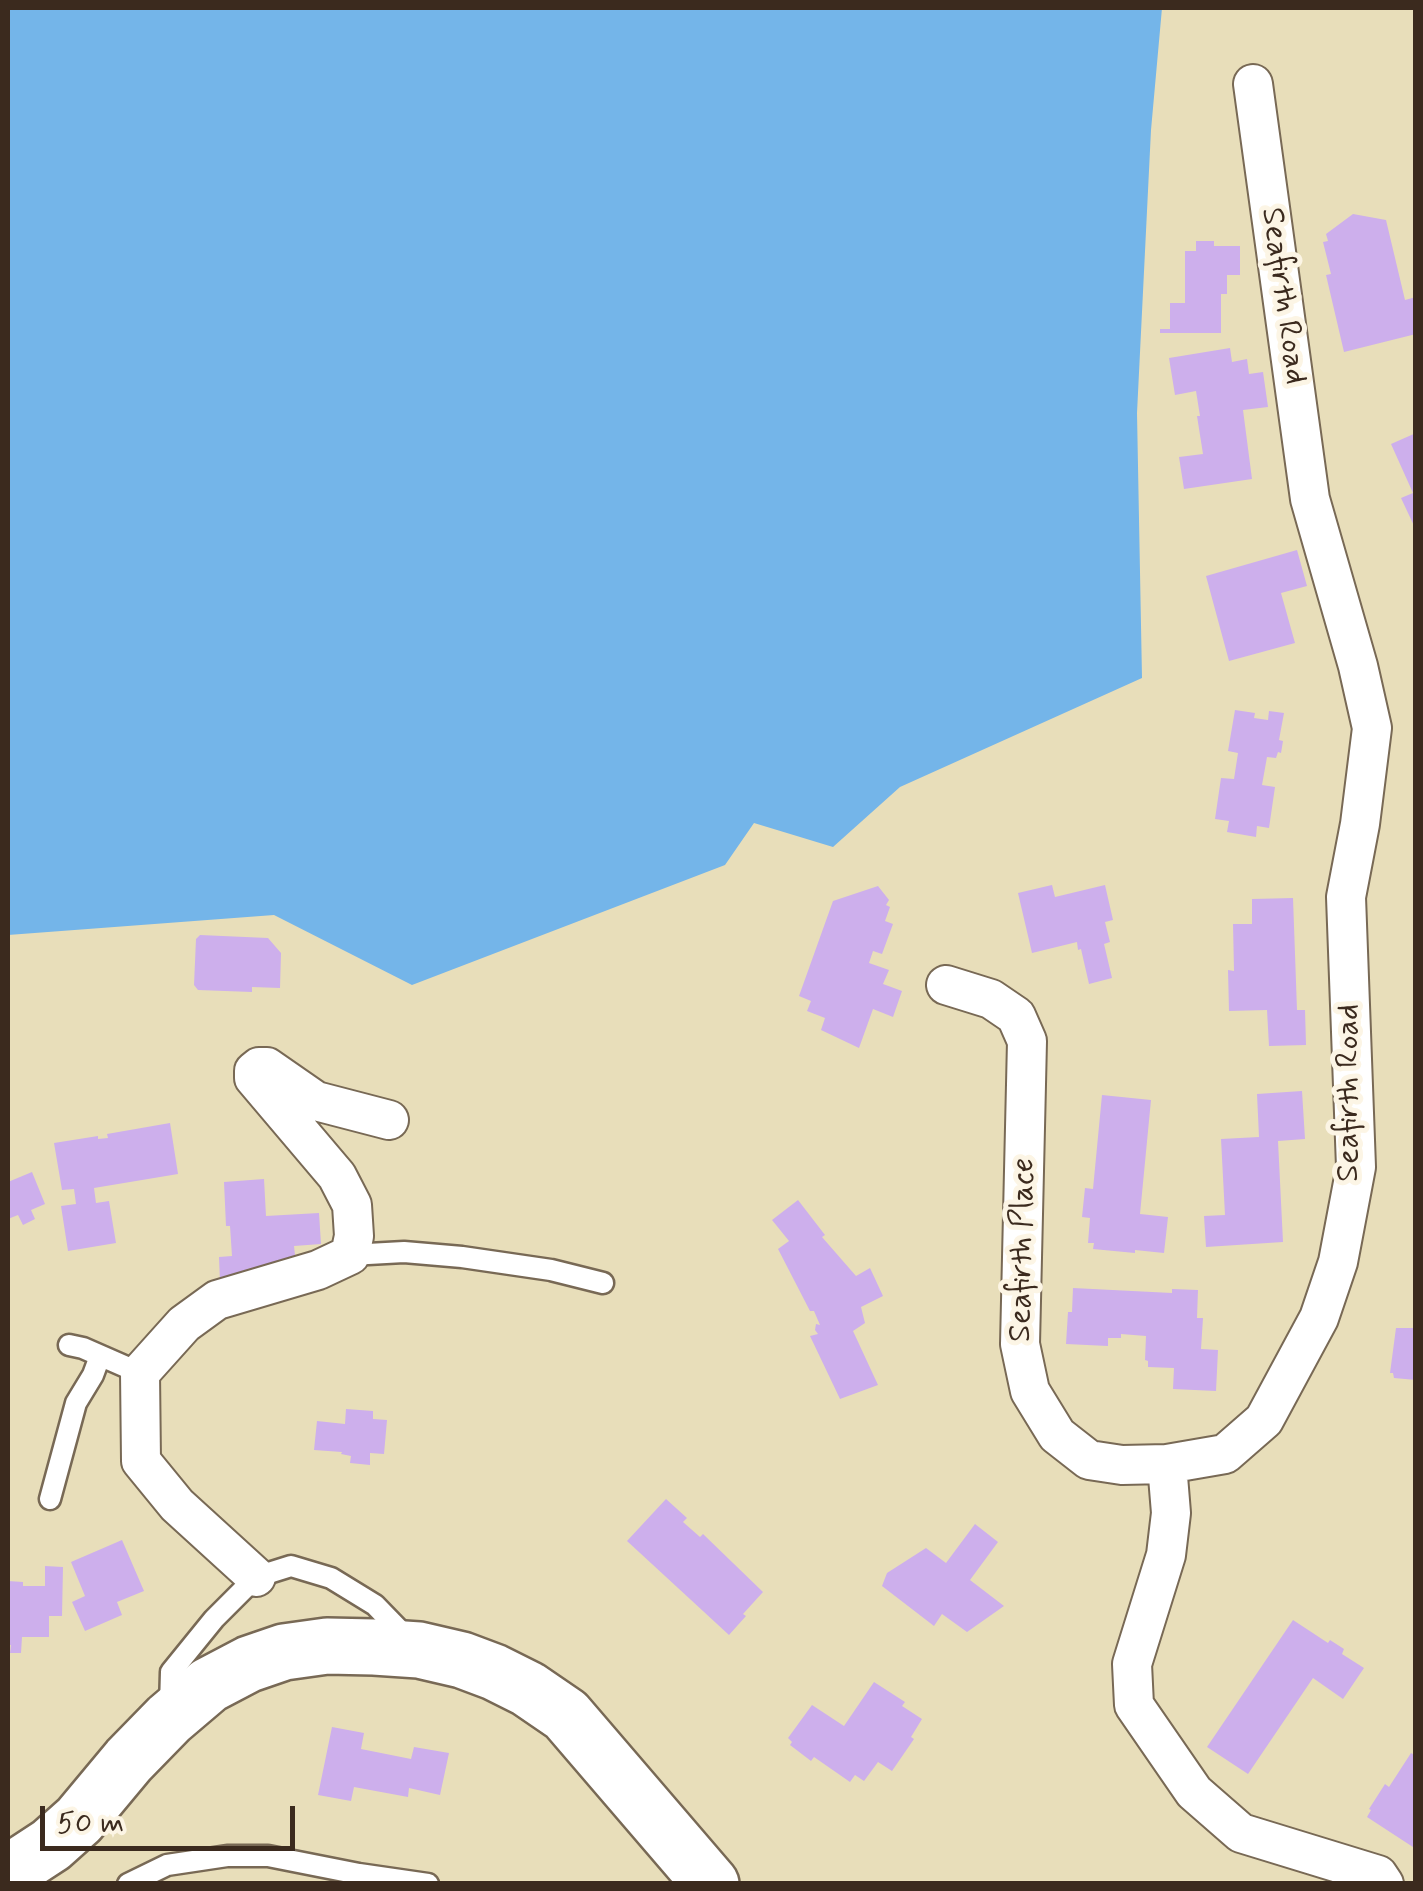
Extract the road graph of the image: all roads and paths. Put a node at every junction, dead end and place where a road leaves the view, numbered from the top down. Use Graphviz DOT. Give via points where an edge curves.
graph roads {
  1 [pos="1253,84"];
  2 [pos="946,984"];
  3 [pos="388,1120"];
  4 [pos="350,1255"];
  5 [pos="603,1283"];
  6 [pos="69,1345"];
  7 [pos="100,1356"];
  8 [pos="140,1373"];
  9 [pos="1168,1464"];
  10 [pos="50,1500"];
  11 [pos="256,1578"];
  12 [pos="419,1650"];
  13 [pos="169,1719"];
  14 [pos="8,1872"];
  15 [pos="128,1884"];
  16 [pos="428,1884"];
  17 [pos="710,1884"];
  18 [pos="1384,1884"];
  1 -- 9 [label="street, Seafirth Road" via="1310,499 1372,728 1346,897 1356,1167 1338,1262 1319,1318 1264,1420 1225,1454"];
  2 -- 9 [label="street, Seafirth Place" via="991,998 1016,1016 1027,1041 1020,1344 1030,1391 1058,1436 1089,1460"];
  3 -- 4 [label="street" via="316,1102 267,1067 254,1071 337,1176 352,1205"];
  4 -- 5 [label="lane" via="462,1256"];
  4 -- 8 [label="street" via="217,1300 184,1324"];
  6 -- 7 [label="lane"];
  7 -- 8 [label="lane"];
  7 -- 10 [label="lane" via="76,1403"];
  8 -- 11 [label="street" via="141,1462"];
  9 -- 18 [label="street" via="1166,1554 1132,1664 1134,1705 1194,1792 1241,1833 1378,1875"];
  11 -- 12 [label="lane" via="291,1566 331,1578 376,1605"];
  11 -- 13 [label="lane" via="172,1672"];
  12 -- 13 [label="street" via="327,1646 284,1652 209,1686"];
  12 -- 17 [label="street" via="494,1672 566,1715"];
  13 -- 14 [label="street" via="79,1820"];
  15 -- 16 [label="lane" via="167,1865 228,1856 268,1856"];
}
